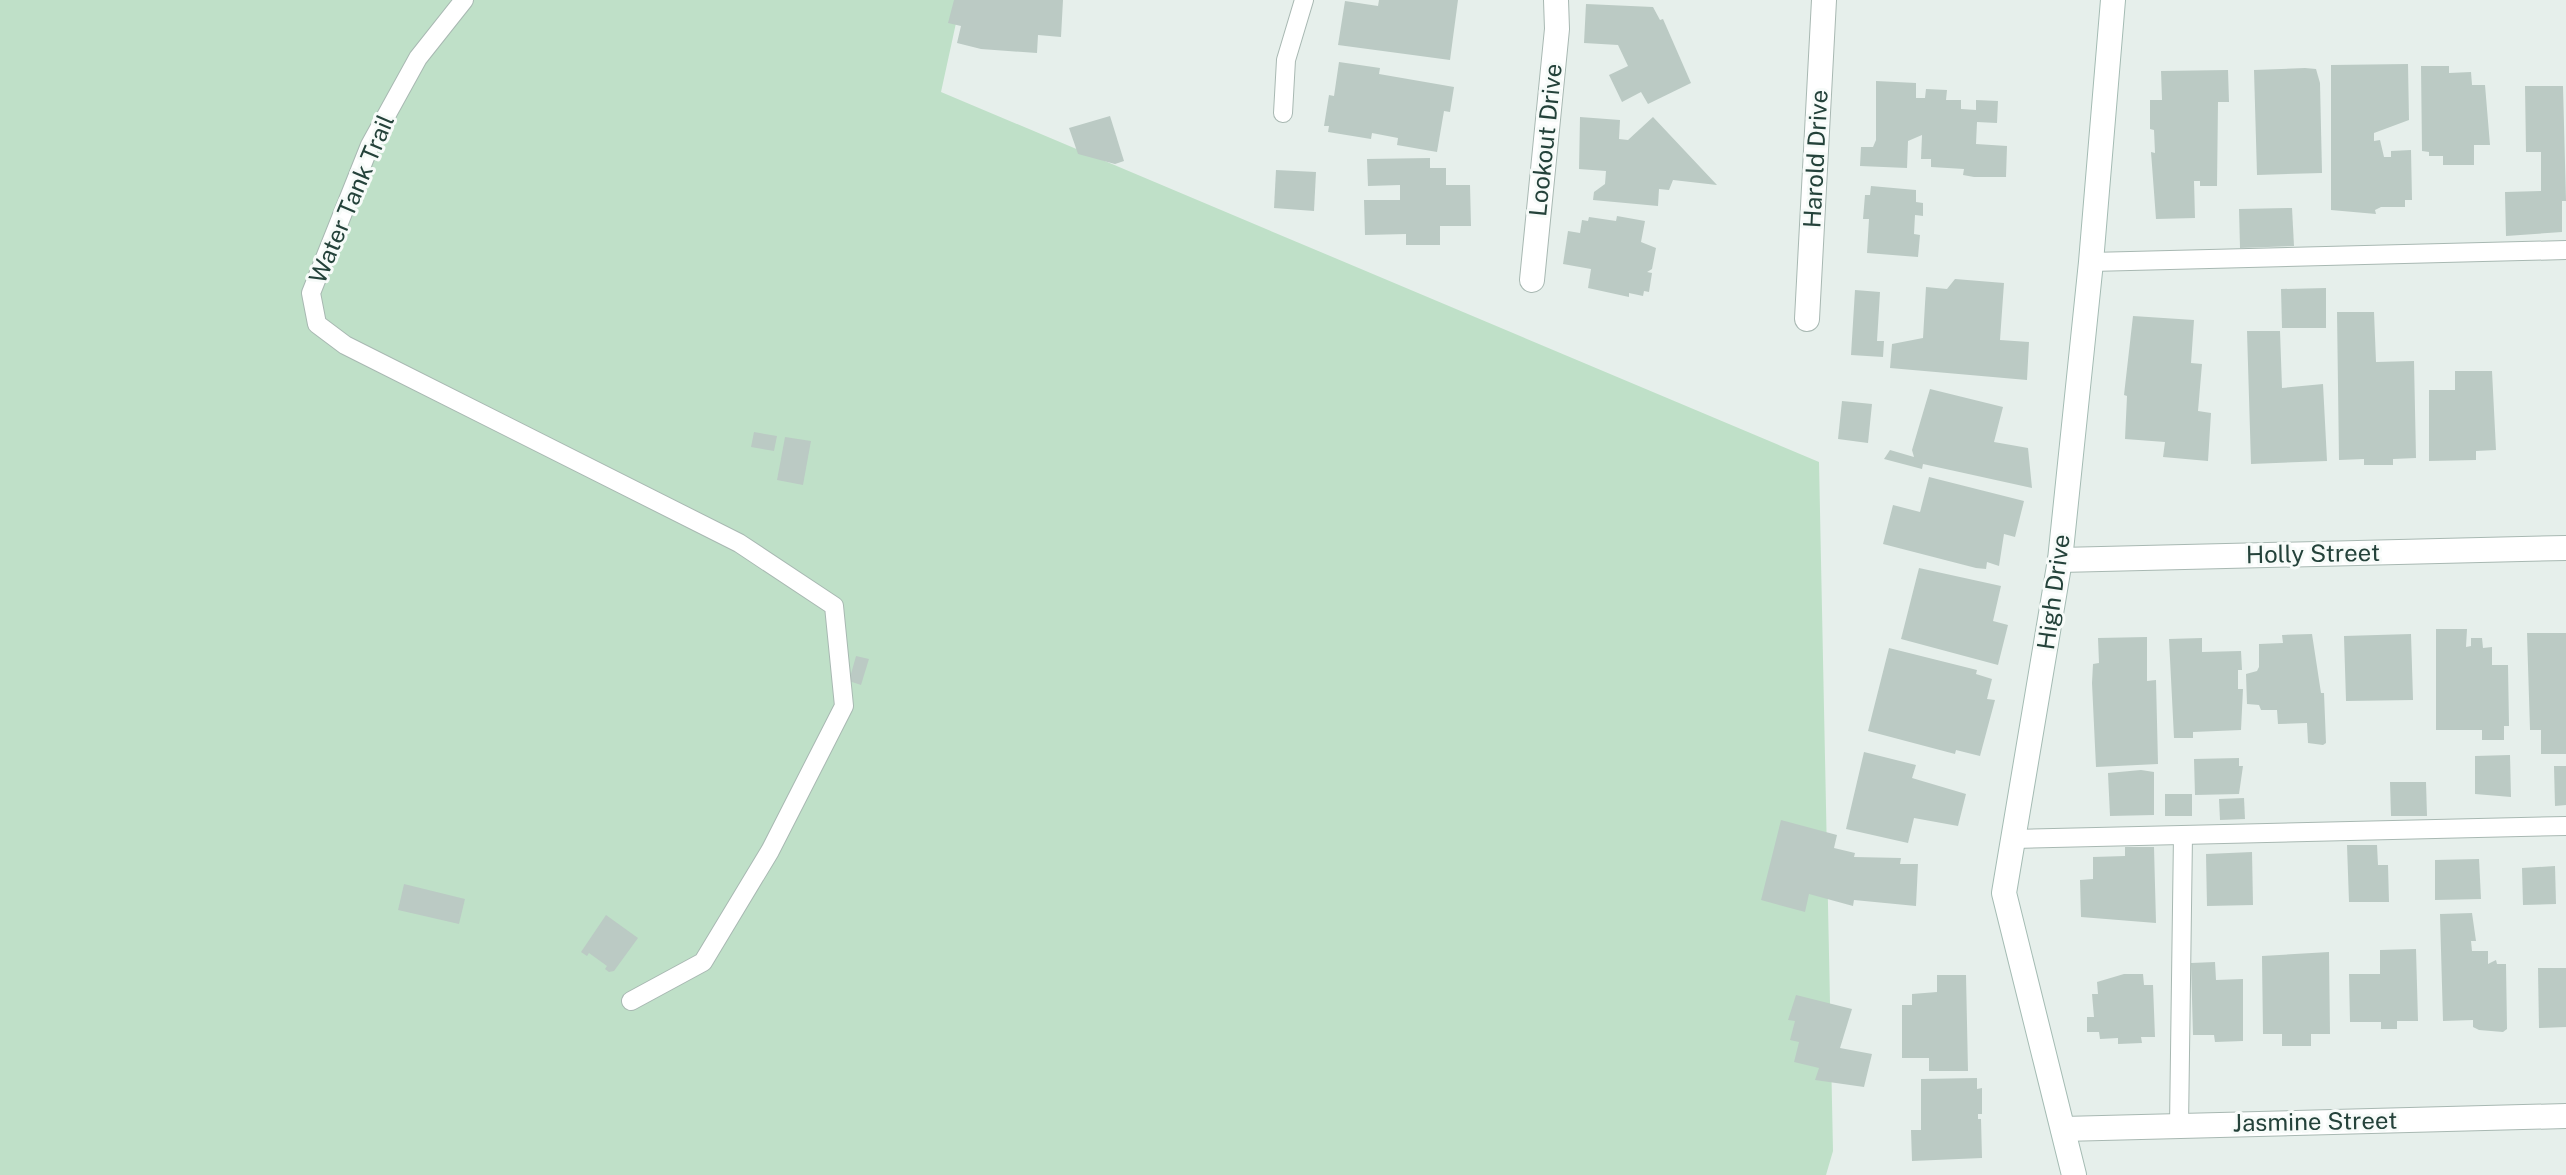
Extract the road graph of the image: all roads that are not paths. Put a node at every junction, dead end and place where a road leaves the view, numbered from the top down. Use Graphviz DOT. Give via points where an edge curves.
graph roads {
  1 [pos="464,0"];
  2 [pos="1304,0"];
  3 [pos="1556,0"];
  4 [pos="1824,0"];
  5 [pos="2113,0"];
  6 [pos="1283,113"];
  7 [pos="2566,250"];
  8 [pos="2091,262"];
  9 [pos="1532,280"];
  10 [pos="1807,319"];
  11 [pos="2566,548"];
  12 [pos="2060,560"];
  13 [pos="2566,826"];
  14 [pos="2183,835"];
  15 [pos="2014,839"];
  16 [pos="631,1001"];
  17 [pos="2566,1116"];
  18 [pos="2179,1126"];
  19 [pos="2063,1129"];
  20 [pos="2074,1175"];
  1 -- 16 [label="lane, Water Tank Trail" via="418,58 370,145 311,293 317,324 345,345 739,543 834,606 844,706 770,851 703,962"];
  2 -- 6 [label="lane" via="1286,60"];
  3 -- 9 [label="street, Lookout Drive"];
  4 -- 10 [label="street, Harold Drive"];
  5 -- 8 [label="street, High Drive"];
  7 -- 8 [label="lane"];
  8 -- 12 [label="street, High Drive"];
  11 -- 12 [label="street, Holly Street"];
  12 -- 15 [label="street, High Drive"];
  13 -- 14 [label="lane"];
  14 -- 15 [label="lane"];
  14 -- 18 [label="lane"];
  15 -- 19 [label="street, High Drive" via="2004,893"];
  17 -- 18 [label="street, Jasmine Street"];
  18 -- 19 [label="street, Jasmine Street"];
  19 -- 20 [label="street, High Drive"];
}
